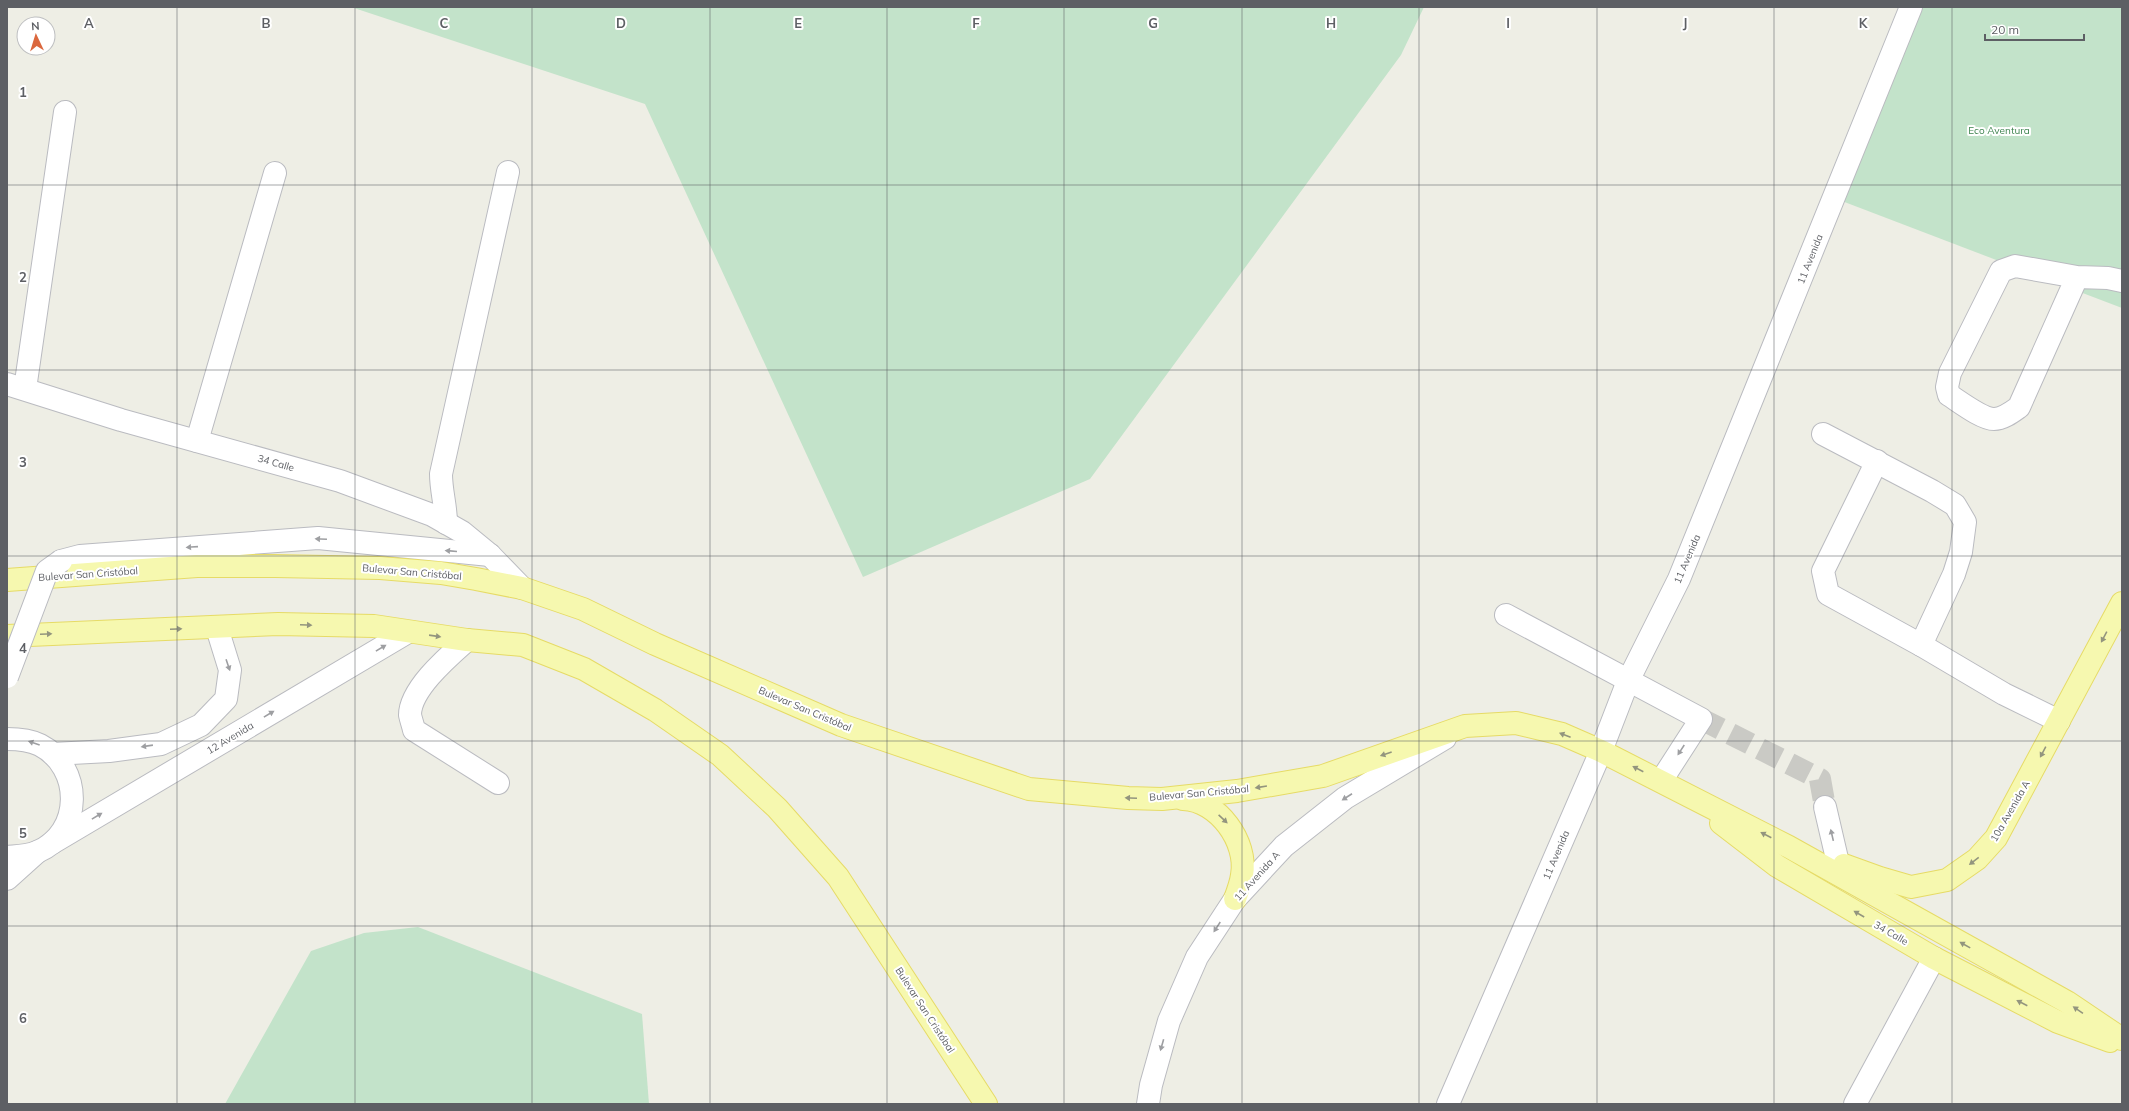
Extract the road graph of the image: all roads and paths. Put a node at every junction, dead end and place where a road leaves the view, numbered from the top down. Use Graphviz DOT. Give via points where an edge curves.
graph roads {
  1 [pos="1911,7"];
  2 [pos="65,112"];
  3 [pos="508,172"];
  4 [pos="275,173"];
  5 [pos="2077,277"];
  6 [pos="2122,281"];
  7 [pos="16,387"];
  8 [pos="1823,434"];
  9 [pos="196,441"];
  10 [pos="1877,461"];
  11 [pos="446,524"];
  12 [pos="490,554"];
  13 [pos="7,580"];
  14 [pos="522,588"];
  15 [pos="2122,603"];
  16 [pos="1506,615"];
  17 [pos="216,628"];
  18 [pos="408,632"];
  19 [pos="7,636"];
  20 [pos="467,640"];
  21 [pos="1921,645"];
  22 [pos="7,677"];
  23 [pos="1628,681"];
  24 [pos="2059,721"];
  25 [pos="1465,726"];
  26 [pos="7,739"];
  27 [pos="1601,751"];
  28 [pos="53,754"];
  29 [pos="498,784"];
  30 [pos="1669,786"];
  31 [pos="1162,799"];
  32 [pos="1825,807"];
  33 [pos="1789,847"];
  34 [pos="44,848"];
  35 [pos="7,856"];
  36 [pos="1838,863"];
  37 [pos="7,879"];
  38 [pos="1235,899"];
  39 [pos="1934,958"];
  40 [pos="2122,1039"];
  41 [pos="2122,1046"];
  42 [pos="986,1104"];
  43 [pos="1148,1104"];
  44 [pos="1448,1104"];
  45 [pos="1855,1104"];
  1 -- 23 [label="street, 11 Avenida" via="1679,579"];
  2 -- 7 [label="street"];
  3 -- 11 [label="street" via="441,474"];
  4 -- 9 [label="street"];
  5 -- 5 [label="street" via="2019,407 2008,415 1994,419 1982,415 1949,395 1947,387 1950,372 2001,270 2015,266"];
  5 -- 6 [label="street"];
  7 -- 9 [label="street, 34 Calle"];
  8 -- 10 [label="street"];
  9 -- 11 [label="street, 34 Calle" via="340,481 432,515"];
  10 -- 21 [label="street" via="1955,505 1965,522 1961,552 1954,574"];
  10 -- 21 [label="street" via="1823,571 1828,594"];
  11 -- 12 [label="street, 34 Calle" via="462,532"];
  12 -- 14 [label="street, 34 Calle"];
  12 -- 22 [label="street, one-way, bridge" via="318,538 80,556 61,561 48,571"];
  13 -- 14 [label="main road, Bulevar San Cristóbal" via="197,566 276,566 433,572"];
  31 -- 14 [label="main road, Bulevar San Cristóbal, one-way" via="1029,789 841,725 655,644 583,609"];
  15 -- 24 [label="main road, 10a Avenida A, one-way"];
  16 -- 23 [label="street"];
  17 -- 18 [label="main road, Bulevar San Cristóbal, one-way" via="278,624 374,626"];
  19 -- 17 [label="main road, Bulevar San Cristóbal, one-way"];
  17 -- 28 [label="street, one-way" via="230,670 226,699 201,726 161,744 109,751"];
  18 -- 20 [label="main road, Bulevar San Cristóbal, one-way"];
  34 -- 18 [label="street, 12 Avenida, one-way"];
  20 -- 29 [label="street" via="431,672 414,700 410,714 414,730"];
  20 -- 42 [label="main road, Bulevar San Cristóbal" via="523,645 584,669 655,710 720,755 777,808 838,878"];
  21 -- 24 [label="street" via="2004,694"];
  23 -- 27 [label="street, 11 Avenida"];
  23 -- 30 [label="street, one-way" via="1701,719"];
  24 -- 36 [label="main road, 10a Avenida A, one-way" via="1996,838 1977,860 1947,880 1911,887"];
  27 -- 25 [label="main road, Bulevar San Cristóbal, one-way" via="1562,734 1516,723"];
  25 -- 31 [label="main road, Bulevar San Cristóbal, one-way" via="1323,776 1237,791"];
  25 -- 38 [label="street, 11 Avenida A, one-way" via="1345,798 1284,846"];
  28 -- 26 [label="street, one-way" via="39,744"];
  30 -- 27 [label="main road, 34 Calle, one-way"];
  27 -- 44 [label="street, 11 Avenida"];
  28 -- 34 [label="street" via="64,767 71,782 73,799 70,816 63,831"];
  33 -- 30 [label="main road, 34 Calle, one-way"];
  39 -- 30 [label="main road, 34 Calle, one-way" via="1777,866"];
  31 -- 38 [label="main road, one-way" via="1188,799 1211,808 1230,826 1241,849 1243,874"];
  36 -- 32 [label="street, one-way"];
  33 -- 36 [label="main road, 10a Avenida A"];
  40 -- 33 [label="main road, 34 Calle, one-way" via="2067,1002"];
  34 -- 35 [label="street" via="21,856"];
  34 -- 37 [label="street, 12 Avenida"];
  38 -- 43 [label="street, 11 Avenida A, one-way" via="1198,957 1169,1021"];
  41 -- 39 [label="main road, 34 Calle, one-way" via="2058,1022"];
  39 -- 45 [label="street"];
}
